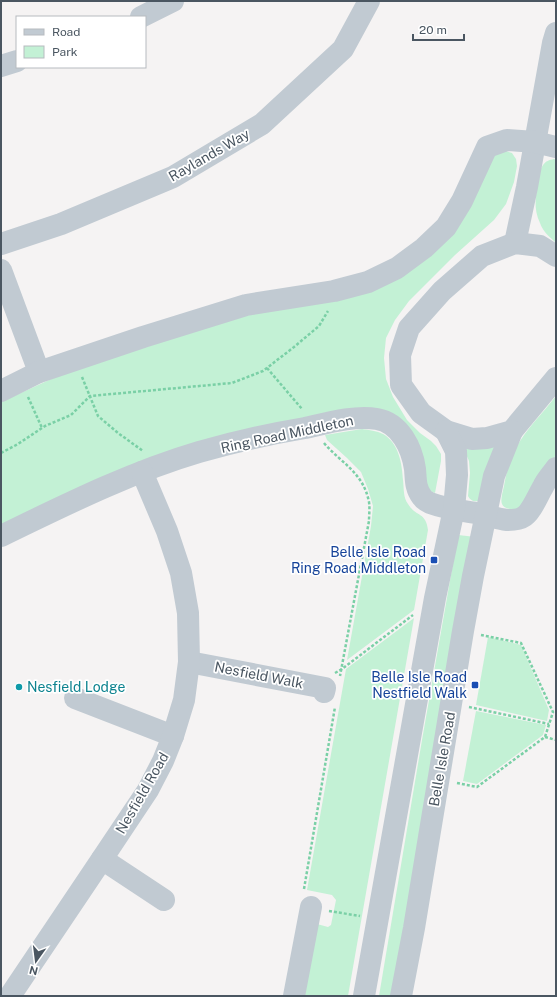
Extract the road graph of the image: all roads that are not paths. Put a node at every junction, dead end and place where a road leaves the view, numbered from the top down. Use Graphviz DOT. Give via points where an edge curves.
graph roads {
  1 [pos="173,1"];
  2 [pos="369,1"];
  3 [pos="143,16"];
  4 [pos="556,33"];
  5 [pos="16,61"];
  6 [pos="1,66"];
  7 [pos="546,145"];
  8 [pos="515,243"];
  9 [pos="1,244"];
  10 [pos="556,256"];
  11 [pos="1,270"];
  12 [pos="30,377"];
  13 [pos="556,378"];
  14 [pos="1,392"];
  15 [pos="446,431"];
  16 [pos="512,431"];
  17 [pos="556,468"];
  18 [pos="142,472"];
  19 [pos="454,509"];
  20 [pos="486,515"];
  21 [pos="1,536"];
  22 [pos="189,662"];
  23 [pos="324,695"];
  24 [pos="75,698"];
  25 [pos="174,736"];
  26 [pos="102,859"];
  27 [pos="164,900"];
  28 [pos="311,907"];
  29 [pos="13,990"];
  30 [pos="294,996"];
  31 [pos="364,996"];
  32 [pos="401,996"];
  1 -- 3 [label="street"];
  2 -- 9 [label="street, Raylands Way" via="343,49 262,124 174,177 61,224"];
  4 -- 7 [label="street" via="553,43"];
  5 -- 6 [label="street"];
  7 -- 8 [label="street" via="527,188"];
  7 -- 12 [label="street" via="508,140 487,147 462,201 446,227 397,268 368,282 334,291 246,305 143,337"];
  8 -- 10 [label="street" via="540,246"];
  8 -- 15 [label="street" via="482,256 442,291 409,328 400,355 401,385 421,412"];
  11 -- 12 [label="street"];
  12 -- 14 [label="street"];
  13 -- 16 [label="street, Belle Isle Road"];
  15 -- 16 [label="street" via="472,439"];
  15 -- 19 [label="street" via="456,451"];
  16 -- 20 [label="street, Belle Isle Road" via="494,476"];
  17 -- 20 [label="street, Ring Road Middleton" via="524,517 507,520"];
  18 -- 19 [label="street, Ring Road Middleton" via="198,453 267,435 346,420 379,419 400,432 408,444 418,491 423,499"];
  18 -- 21 [label="street, Ring Road Middleton"];
  18 -- 22 [label="street, Nesfield Road" via="167,531 181,573 188,613"];
  19 -- 20 [label="street, Ring Road Middleton"];
  19 -- 31 [label="street" via="435,598"];
  20 -- 32 [label="street, Belle Isle Road" via="463,631"];
  22 -- 23 [label="street, Nesfield Walk"];
  22 -- 25 [label="street, Nesfield Road" via="184,700"];
  24 -- 25 [label="street"];
  25 -- 26 [label="street, Nesfield Road" via="148,790"];
  26 -- 27 [label="street"];
  26 -- 29 [label="street, Nesfield Road"];
  28 -- 30 [label="street"];
}
